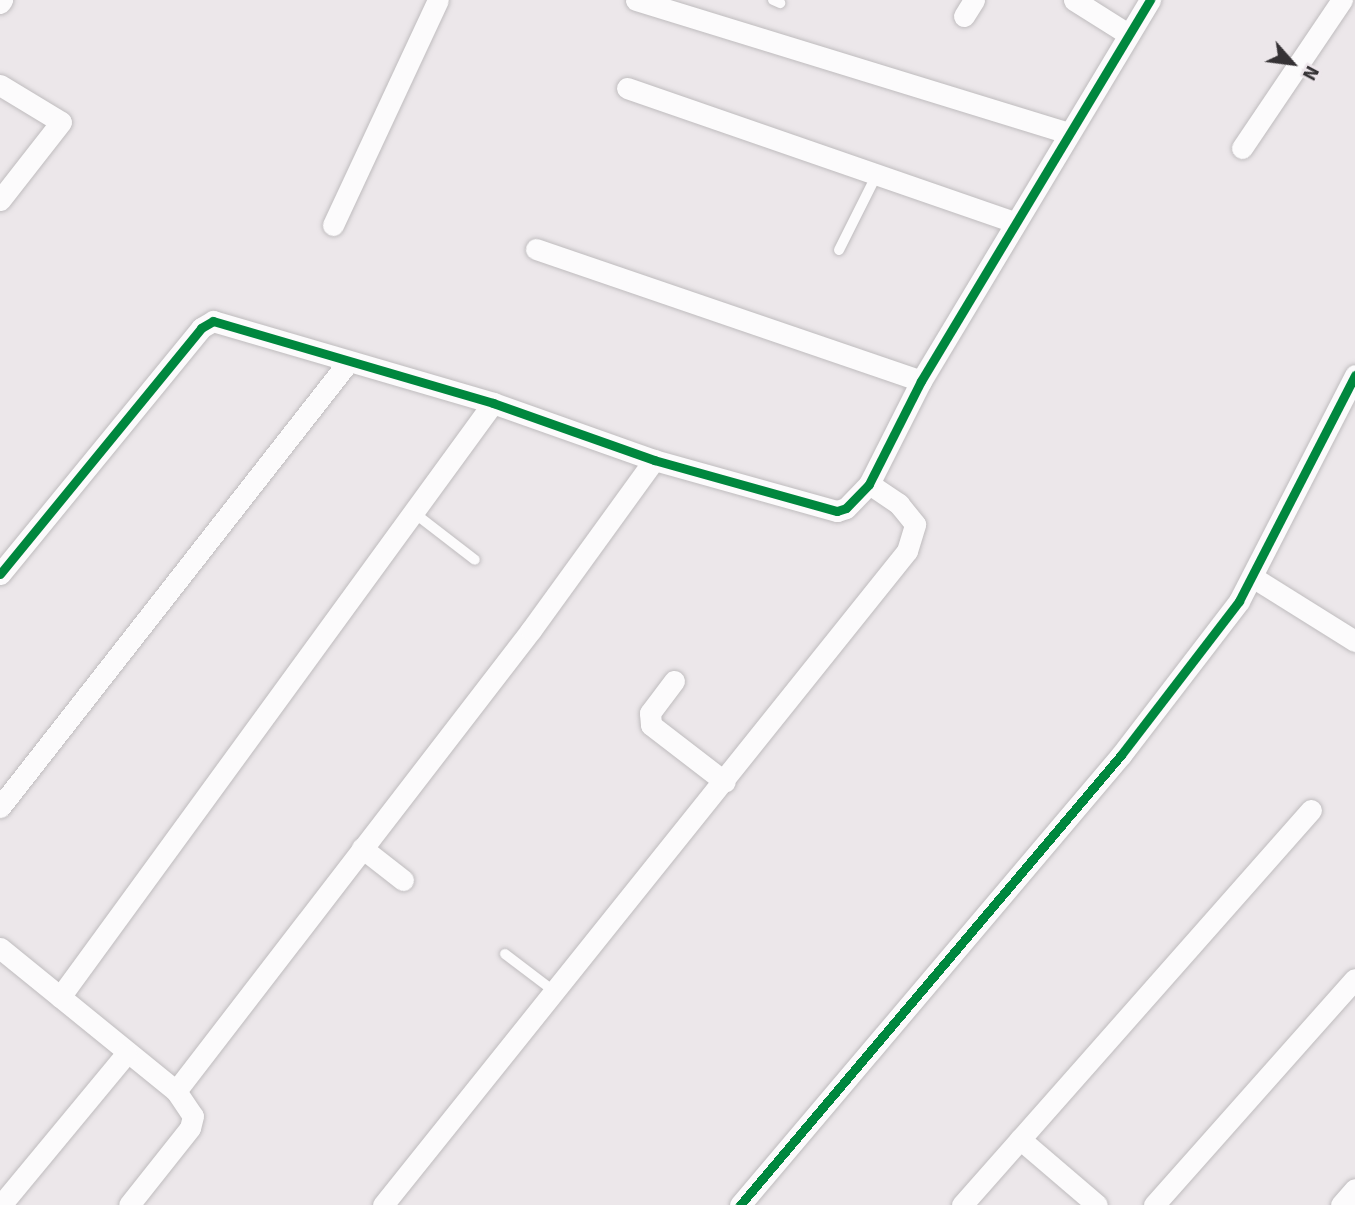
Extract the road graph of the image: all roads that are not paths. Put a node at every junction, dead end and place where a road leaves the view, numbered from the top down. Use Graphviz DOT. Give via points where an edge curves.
graph roads {
  1 [pos="438,0"];
  2 [pos="636,0"];
  3 [pos="1074,0"];
  4 [pos="1150,0"];
  5 [pos="1342,0"];
  6 [pos="1128,34"];
  7 [pos="0,85"];
  8 [pos="628,88"];
  9 [pos="1067,133"];
  10 [pos="1242,148"];
  11 [pos="877,174"];
  12 [pos="0,200"];
  13 [pos="1014,222"];
  14 [pos="333,225"];
  15 [pos="536,250"];
  16 [pos="839,250"];
  17 [pos="349,361"];
  18 [pos="1355,374"];
  19 [pos="921,381"];
  20 [pos="493,403"];
  21 [pos="654,460"];
  22 [pos="869,484"];
  23 [pos="413,512"];
  24 [pos="475,560"];
  25 [pos="0,574"];
  26 [pos="1254,578"];
  27 [pos="1355,641"];
  28 [pos="674,681"];
  29 [pos="725,782"];
  30 [pos="0,807"];
  31 [pos="1311,810"];
  32 [pos="362,848"];
  33 [pos="403,880"];
  34 [pos="0,948"];
  35 [pos="505,954"];
  36 [pos="1355,979"];
  37 [pos="555,992"];
  38 [pos="60,997"];
  39 [pos="126,1054"];
  40 [pos="176,1091"];
  41 [pos="1020,1139"];
  42 [pos="1355,1189"];
  43 [pos="1,1205"];
  44 [pos="130,1205"];
  45 [pos="383,1205"];
  46 [pos="740,1205"];
  47 [pos="962,1205"];
  48 [pos="1097,1205"];
  49 [pos="1154,1205"];
  50 [pos="1341,1205"];
  1 -- 14 [label="street"];
  2 -- 9 [label="street"];
  3 -- 6 [label="street"];
  4 -- 6 [label="street"];
  5 -- 10 [label="street"];
  6 -- 9 [label="street"];
  7 -- 12 [label="street" via="61,122"];
  8 -- 11 [label="street"];
  9 -- 13 [label="street"];
  11 -- 13 [label="street"];
  11 -- 16 [label="lane"];
  13 -- 19 [label="street"];
  15 -- 19 [label="street"];
  17 -- 20 [label="street"];
  17 -- 25 [label="street" via="207,323"];
  17 -- 30 [label="street"];
  18 -- 26 [label="street"];
  19 -- 22 [label="street"];
  20 -- 21 [label="street"];
  20 -- 23 [label="street"];
  21 -- 22 [label="street" via="837,511 854,502"];
  21 -- 32 [label="street" via="531,630"];
  22 -- 29 [label="street" via="899,504 915,524 914,538"];
  23 -- 24 [label="lane"];
  23 -- 38 [label="street"];
  26 -- 27 [label="street"];
  26 -- 46 [label="street" via="1112,765"];
  28 -- 29 [label="street" via="650,713 651,725"];
  29 -- 37 [label="street"];
  31 -- 41 [label="street"];
  32 -- 33 [label="street"];
  32 -- 40 [label="street"];
  34 -- 38 [label="street"];
  35 -- 37 [label="lane"];
  36 -- 49 [label="street"];
  37 -- 45 [label="street"];
  38 -- 39 [label="street"];
  39 -- 40 [label="street"];
  39 -- 43 [label="street"];
  40 -- 44 [label="street" via="193,1123"];
  41 -- 47 [label="street"];
  41 -- 48 [label="street"];
  42 -- 50 [label="street"];
}
